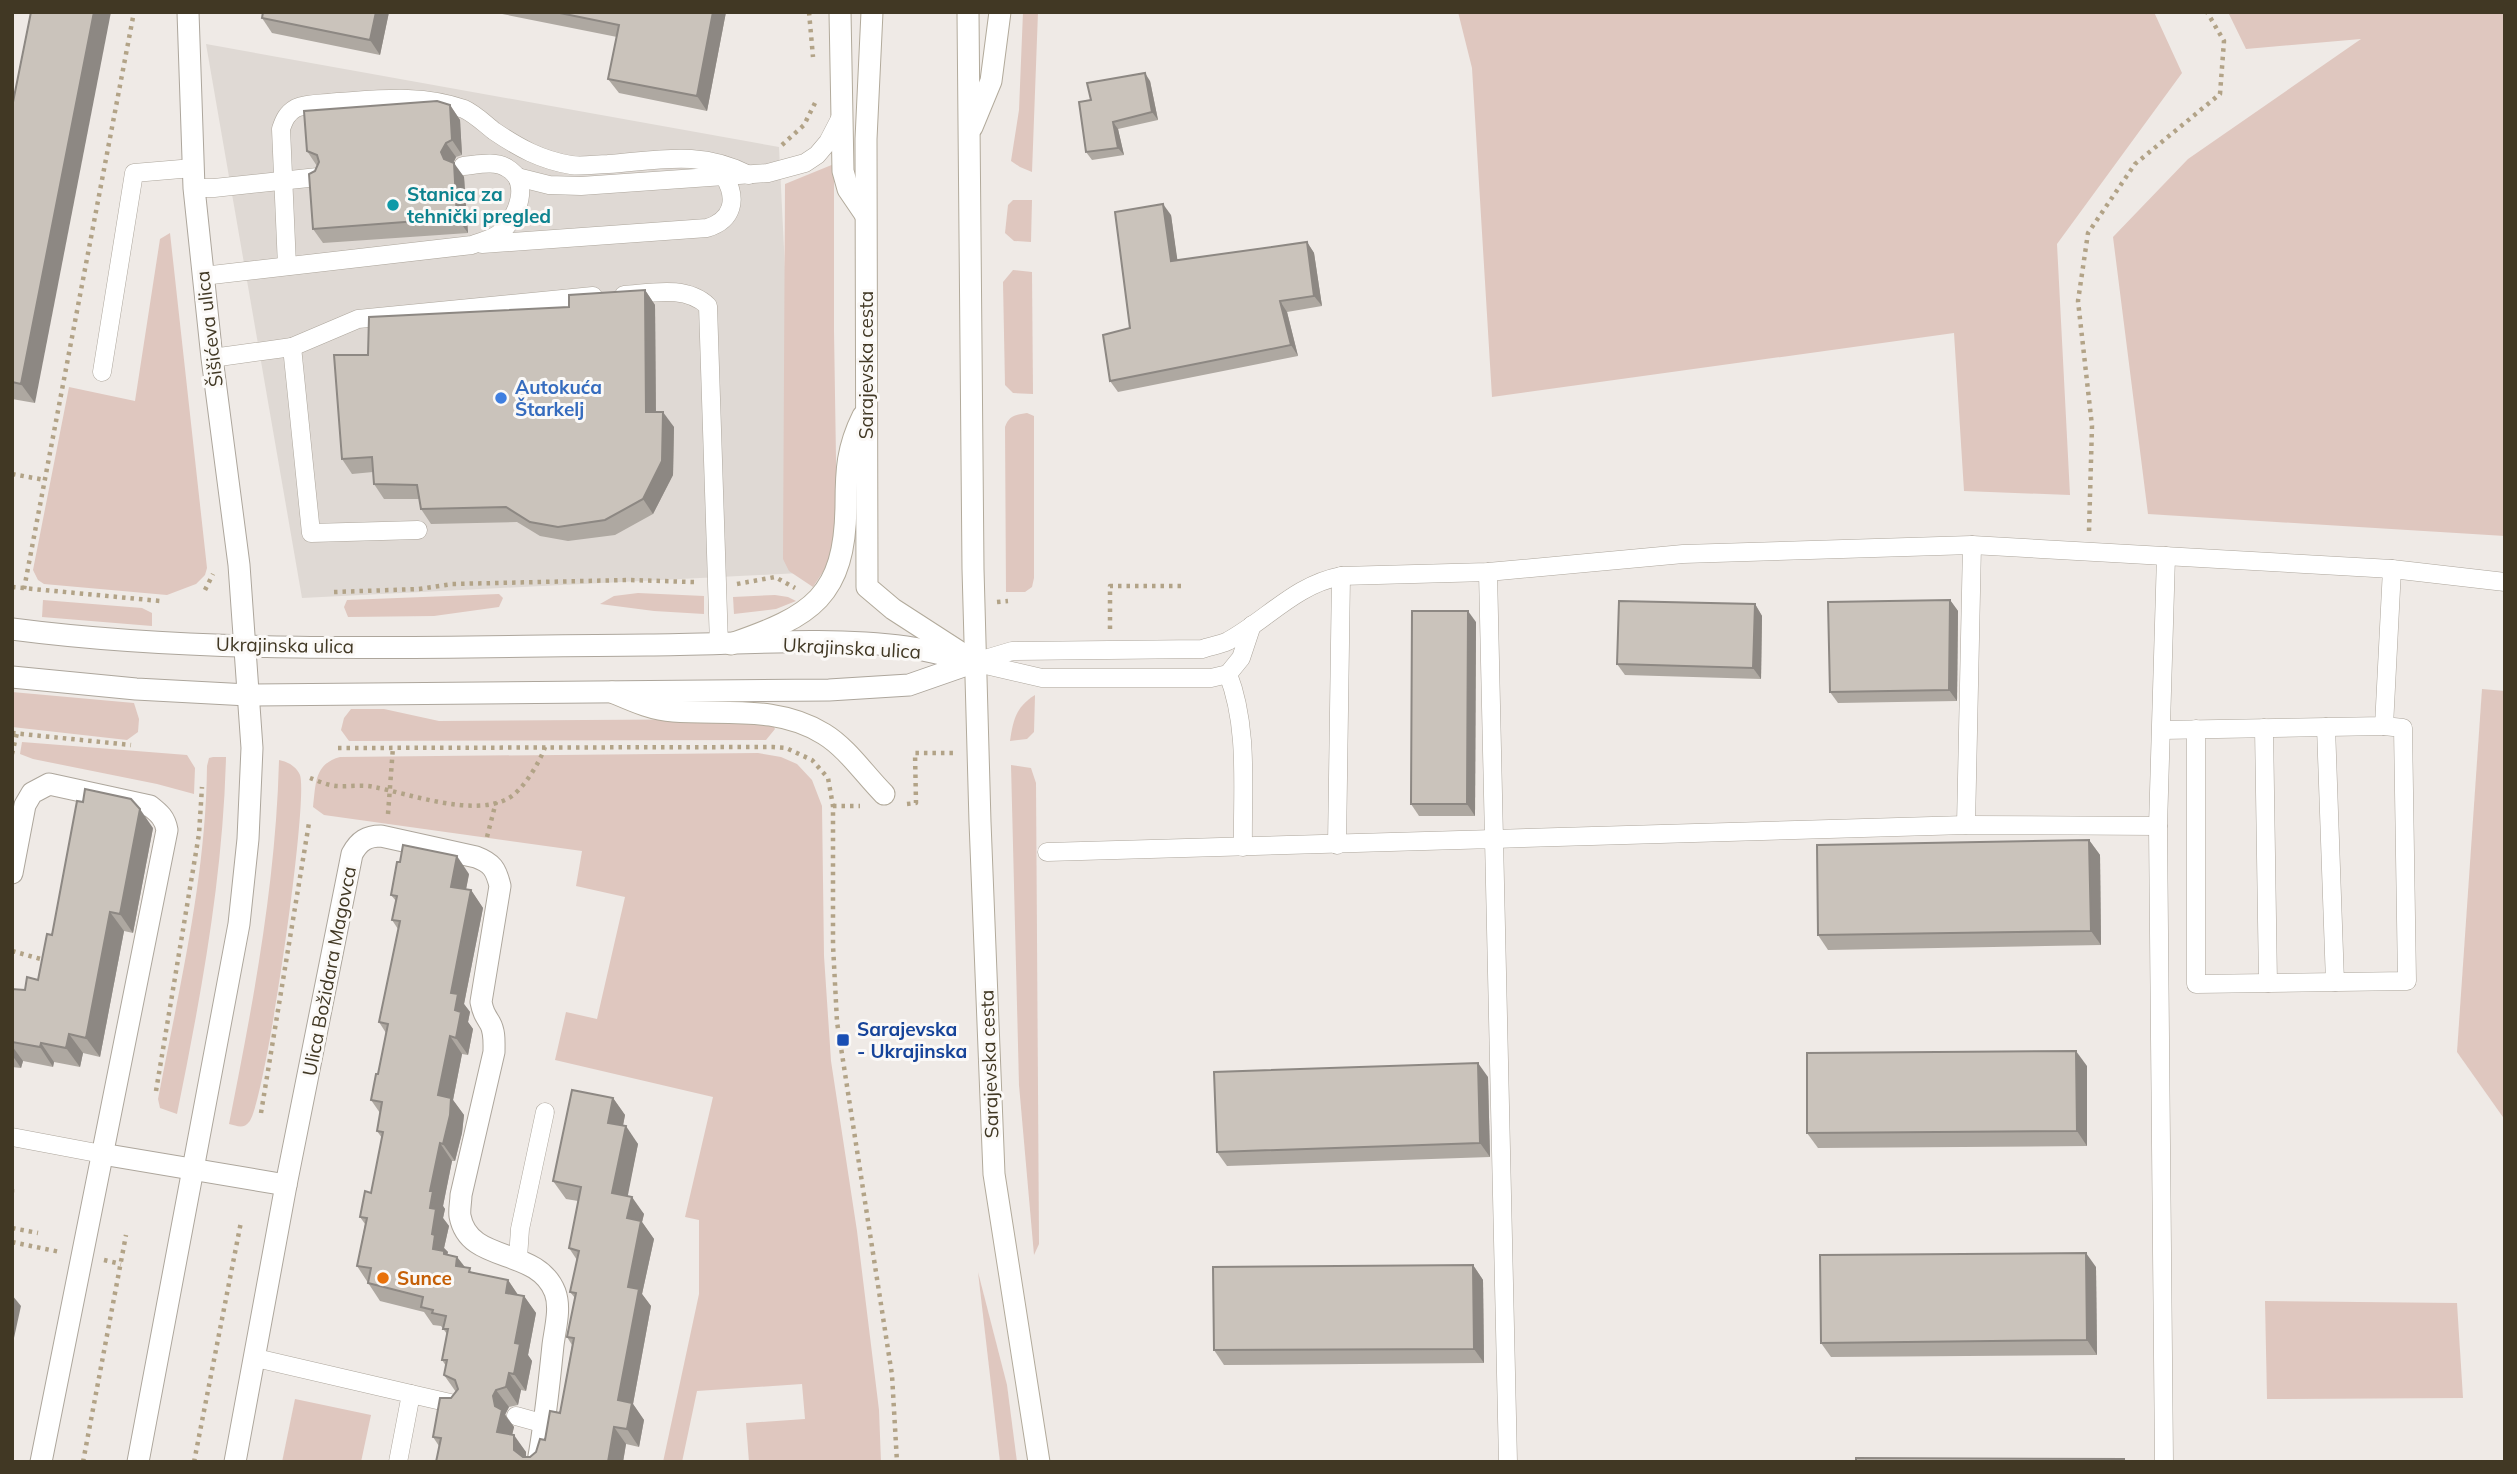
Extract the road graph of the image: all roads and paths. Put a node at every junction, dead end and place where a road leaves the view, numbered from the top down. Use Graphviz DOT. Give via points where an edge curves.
graph roads {
  1 [pos="134,12"];
  2 [pos="188,12"];
  3 [pos="808,12"];
  4 [pos="840,12"];
  5 [pos="872,12"];
  6 [pos="968,12"];
  7 [pos="1000,12"];
  8 [pos="2207,12"];
  9 [pos="814,61"];
  10 [pos="818,98"];
  11 [pos="842,115"];
  12 [pos="969,132"];
  13 [pos="777,149"];
  14 [pos="463,166"];
  15 [pos="749,175"];
  16 [pos="724,176"];
  17 [pos="318,177"];
  18 [pos="517,177"];
  19 [pos="193,178"];
  20 [pos="282,180"];
  21 [pos="865,214"];
  22 [pos="472,245"];
  23 [pos="287,267"];
  24 [pos="203,276"];
  25 [pos="292,347"];
  26 [pos="212,358"];
  27 [pos="102,372"];
  28 [pos="867,408"];
  29 [pos="12,474"];
  30 [pos="45,480"];
  31 [pos="418,530"];
  32 [pos="1972,545"];
  33 [pos="2089,553"];
  34 [pos="2166,556"];
  35 [pos="2392,569"];
  36 [pos="1488,572"];
  37 [pos="1341,576"];
  38 [pos="2505,582"];
  39 [pos="717,583"];
  40 [pos="1185,586"];
  41 [pos="12,587"];
  42 [pos="24,589"];
  43 [pos="334,592"];
  44 [pos="806,594"];
  45 [pos="160,601"];
  46 [pos="1252,625"];
  47 [pos="12,629"];
  48 [pos="1110,636"];
  49 [pos="245,645"];
  50 [pos="725,645"];
  51 [pos="975,662"];
  52 [pos="1228,674"];
  53 [pos="12,677"];
  54 [pos="612,692"];
  55 [pos="248,695"];
  56 [pos="2384,726"];
  57 [pos="2326,727"];
  58 [pos="2264,728"];
  59 [pos="2196,729"];
  60 [pos="2162,730"];
  61 [pos="14,733"];
  62 [pos="131,745"];
  63 [pos="393,747"];
  64 [pos="545,747"];
  65 [pos="338,748"];
  66 [pos="978,753"];
  67 [pos="12,754"];
  68 [pos="310,778"];
  69 [pos="202,787"];
  70 [pos="390,791"];
  71 [pos="884,794"];
  72 [pos="496,801"];
  73 [pos="916,803"];
  74 [pos="833,806"];
  75 [pos="852,806"];
  76 [pos="388,816"];
  77 [pos="309,823"];
  78 [pos="1966,825"];
  79 [pos="2158,826"];
  80 [pos="1494,839"];
  81 [pos="485,845"];
  82 [pos="1337,845"];
  83 [pos="1243,847"];
  84 [pos="1047,852"];
  85 [pos="12,873"];
  86 [pos="12,951"];
  87 [pos="58,964"];
  88 [pos="2336,982"];
  89 [pos="2268,983"];
  90 [pos="156,1091"];
  91 [pos="545,1112"];
  92 [pos="261,1113"];
  93 [pos="12,1137"];
  94 [pos="102,1154"];
  95 [pos="194,1171"];
  96 [pos="286,1185"];
  97 [pos="12,1189"];
  98 [pos="12,1195"];
  99 [pos="241,1222"];
  100 [pos="12,1228"];
  101 [pos="38,1233"];
  102 [pos="127,1235"];
  103 [pos="12,1242"];
  104 [pos="65,1253"];
  105 [pos="518,1258"];
  106 [pos="256,1358"];
  107 [pos="411,1394"];
  108 [pos="459,1405"];
  109 [pos="516,1416"];
  110 [pos="545,1424"];
  111 [pos="41,1462"];
  112 [pos="83,1462"];
  113 [pos="138,1462"];
  114 [pos="194,1462"];
  115 [pos="235,1462"];
  116 [pos="398,1462"];
  117 [pos="538,1462"];
  118 [pos="897,1462"];
  119 [pos="1039,1462"];
  120 [pos="1508,1462"];
  121 [pos="2164,1462"];
  1 -- 30 [label="path"];
  2 -- 19 [label="street, Šišićeva ulica"];
  3 -- 9 [label="path"];
  4 -- 11 [label="street"];
  5 -- 21 [label="street, Sarajevska cesta"];
  6 -- 12 [label="street, Sarajevska cesta"];
  7 -- 12 [label="street" via="991,81"];
  8 -- 33 [label="path" via="2224,41 2220,94 2135,164 2088,233 2078,302 2092,426"];
  10 -- 13 [label="path" via="804,125"];
  11 -- 15 [label="lane" via="828,142 805,163"];
  11 -- 21 [label="street" via="843,171 848,189"];
  12 -- 51 [label="street, Sarajevska cesta"];
  14 -- 18 [label="lane" via="497,164"];
  15 -- 16 [label="lane"];
  15 -- 20 [label="lane" via="728,164 698,158 576,166 552,161 527,152 468,111 414,98 294,109 281,129"];
  16 -- 18 [label="lane" via="581,186"];
  16 -- 22 [label="lane" via="733,199 730,210 718,224 706,228"];
  17 -- 20 [label="lane"];
  18 -- 22 [label="lane" via="520,201 503,231"];
  19 -- 20 [label="lane" via="214,188"];
  19 -- 24 [label="street, Šišićeva ulica"];
  19 -- 27 [label="lane" via="134,173"];
  20 -- 23 [label="lane"];
  21 -- 28 [label="street, Sarajevska cesta"];
  22 -- 23 [label="lane"];
  23 -- 24 [label="lane"];
  24 -- 26 [label="street, Šišićeva ulica"];
  25 -- 26 [label="lane"];
  25 -- 31 [label="lane" via="311,533"];
  25 -- 39 [label="lane" via="358,319 607,295 682,292 701,300 708,306"];
  26 -- 49 [label="street, Šišićeva ulica"];
  28 -- 50 [label="street" via="849,448 845,536 832,583 801,613 763,633"];
  28 -- 51 [label="street, Sarajevska cesta" via="867,587"];
  29 -- 30 [label="path"];
  30 -- 42 [label="path"];
  32 -- 33 [label="lane"];
  32 -- 36 [label="lane" via="1683,554"];
  32 -- 78 [label="lane"];
  33 -- 34 [label="lane"];
  34 -- 35 [label="lane"];
  34 -- 60 [label="lane"];
  35 -- 38 [label="lane"];
  35 -- 56 [label="lane"];
  36 -- 37 [label="lane"];
  36 -- 80 [label="lane"];
  37 -- 46 [label="lane" via="1304,588"];
  37 -- 82 [label="lane"];
  39 -- 43 [label="path" via="628,580"];
  39 -- 44 [label="path" via="775,577"];
  39 -- 50 [label="lane"];
  40 -- 48 [label="path" via="1110,586"];
  41 -- 42 [label="path"];
  42 -- 45 [label="path"];
  46 -- 51 [label="lane" via="1226,642 1202,649 1012,651"];
  46 -- 52 [label="lane" via="1241,658"];
  47 -- 49 [label="street, Ukrajinska ulica"];
  49 -- 50 [label="street, Ukrajinska ulica"];
  49 -- 55 [label="street, Šišićeva ulica"];
  50 -- 51 [label="street, Ukrajinska ulica" via="906,647"];
  51 -- 52 [label="lane" via="1042,678 1193,679"];
  51 -- 54 [label="street, Ukrajinska ulica" via="909,685"];
  51 -- 66 [label="street, Sarajevska cesta"];
  52 -- 83 [label="lane" via="1240,719"];
  53 -- 55 [label="street, Ukrajinska ulica"];
  54 -- 55 [label="street, Ukrajinska ulica"];
  54 -- 71 [label="street" via="671,711 771,714 805,724 834,741"];
  55 -- 95 [label="street" via="252,748 246,872"];
  56 -- 57 [label="lane"];
  56 -- 88 [label="lane" via="2403,728 2407,981"];
  57 -- 58 [label="lane"];
  57 -- 88 [label="lane"];
  58 -- 59 [label="lane"];
  58 -- 89 [label="lane"];
  59 -- 60 [label="lane"];
  59 -- 89 [label="lane" via="2196,984"];
  60 -- 79 [label="lane"];
  61 -- 62 [label="path"];
  61 -- 67 [label="path"];
  63 -- 64 [label="path"];
  63 -- 65 [label="path"];
  63 -- 70 [label="path"];
  64 -- 72 [label="path" via="521,786 508,799"];
  64 -- 74 [label="path" via="786,748 812,760 828,778"];
  66 -- 73 [label="path" via="915,753"];
  66 -- 119 [label="street, Sarajevska cesta" via="994,1174"];
  68 -- 70 [label="path" via="332,786"];
  69 -- 90 [label="path" via="199,834"];
  70 -- 72 [label="path" via="445,803"];
  70 -- 76 [label="path"];
  72 -- 81 [label="path"];
  74 -- 75 [label="path"];
  74 -- 118 [label="path" via="837,1022 892,1376"];
  77 -- 92 [label="path"];
  78 -- 79 [label="lane"];
  78 -- 80 [label="lane"];
  79 -- 121 [label="lane"];
  80 -- 82 [label="lane"];
  80 -- 120 [label="lane"];
  82 -- 83 [label="lane"];
  83 -- 84 [label="lane"];
  85 -- 94 [label="street" via="25,805 32,793 49,784 150,806 166,823"];
  86 -- 87 [label="path"];
  88 -- 89 [label="lane"];
  91 -- 105 [label="lane"];
  93 -- 94 [label="lane"];
  94 -- 95 [label="street"];
  94 -- 111 [label="street"];
  95 -- 96 [label="street"];
  95 -- 113 [label="street"];
  96 -- 105 [label="street, Ulica Božidara Magovca" via="349,867 358,844 381,835 476,857 490,862 500,886 481,1002 494,1034 494,1052 460,1215 477,1245"];
  96 -- 106 [label="street, Ulica Božidara Magovca"];
  97 -- 98 [label="path"];
  99 -- 114 [label="path"];
  100 -- 101 [label="path"];
  102 -- 112 [label="path"];
  103 -- 104 [label="path"];
  105 -- 110 [label="street, Ulica Božidara Magovca" via="539,1270 557,1304"];
  106 -- 107 [label="lane"];
  106 -- 115 [label="street, Ulica Božidara Magovca"];
  107 -- 108 [label="lane"];
  107 -- 116 [label="lane"];
  109 -- 110 [label="lane"];
  110 -- 117 [label="street, Ulica Božidara Magovca"];
}
